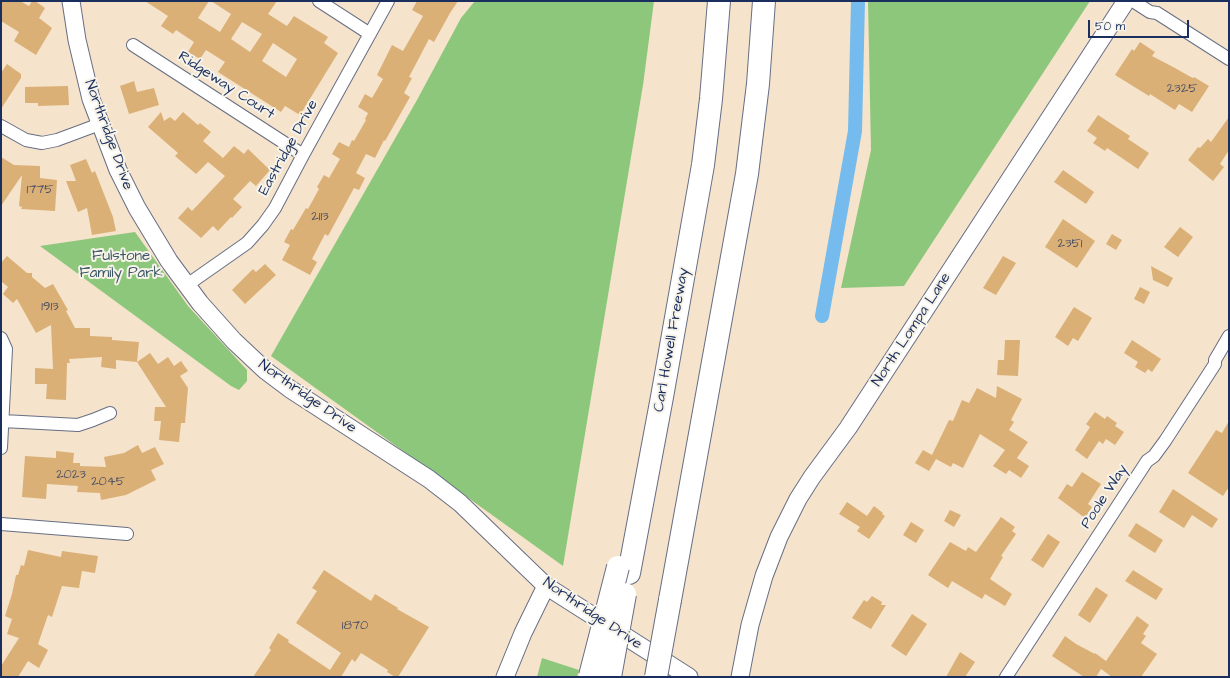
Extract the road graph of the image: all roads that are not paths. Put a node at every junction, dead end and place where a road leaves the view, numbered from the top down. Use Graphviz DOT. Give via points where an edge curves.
graph roads {
  1 [pos="70,1"];
  2 [pos="319,1"];
  3 [pos="388,1"];
  4 [pos="718,1"];
  5 [pos="764,1"];
  6 [pos="1126,1"];
  7 [pos="1133,1"];
  8 [pos="370,34"];
  9 [pos="132,45"];
  10 [pos="1227,54"];
  11 [pos="100,124"];
  12 [pos="1,126"];
  13 [pos="303,155"];
  14 [pos="187,285"];
  15 [pos="1229,336"];
  16 [pos="1,338"];
  17 [pos="110,412"];
  18 [pos="3,421"];
  19 [pos="1,448"];
  20 [pos="1,524"];
  21 [pos="127,534"];
  22 [pos="546,586"];
  23 [pos="505,677"];
  24 [pos="596,677"];
  25 [pos="656,677"];
  26 [pos="689,677"];
  27 [pos="740,677"];
  28 [pos="1006,677"];
  1 -- 11 [label="street, Northridge Drive" via="77,40"];
  2 -- 8 [label="street"];
  3 -- 8 [label="street, Eastridge Drive"];
  4 -- 24 [label="highway, Carl Howell Freeway, bridge" via="711,99 702,173 638,527"];
  5 -- 25 [label="highway, bridge" via="758,84 747,174"];
  6 -- 27 [label="street, North Lompa Lane" via="848,428 798,499 779,537 764,576 750,626"];
  7 -- 10 [label="street"];
  8 -- 13 [label="street, Eastridge Drive"];
  9 -- 13 [label="street, Ridgeway Court"];
  11 -- 12 [label="street" via="57,140 42,142 26,140"];
  11 -- 14 [label="street, Northridge Drive" via="118,170 137,208 169,261"];
  13 -- 14 [label="street, Eastridge Drive" via="274,208 247,243"];
  14 -- 22 [label="street, Northridge Drive" via="234,341 266,371 460,503"];
  15 -- 28 [label="street, Poole Way" via="1215,364 1165,441 1147,461"];
  16 -- 18 [label="street" via="6,349"];
  17 -- 18 [label="street" via="78,425"];
  18 -- 19 [label="street"];
  20 -- 21 [label="street"];
  22 -- 23 [label="street"];
  22 -- 26 [label="street, Northridge Drive"];
}
